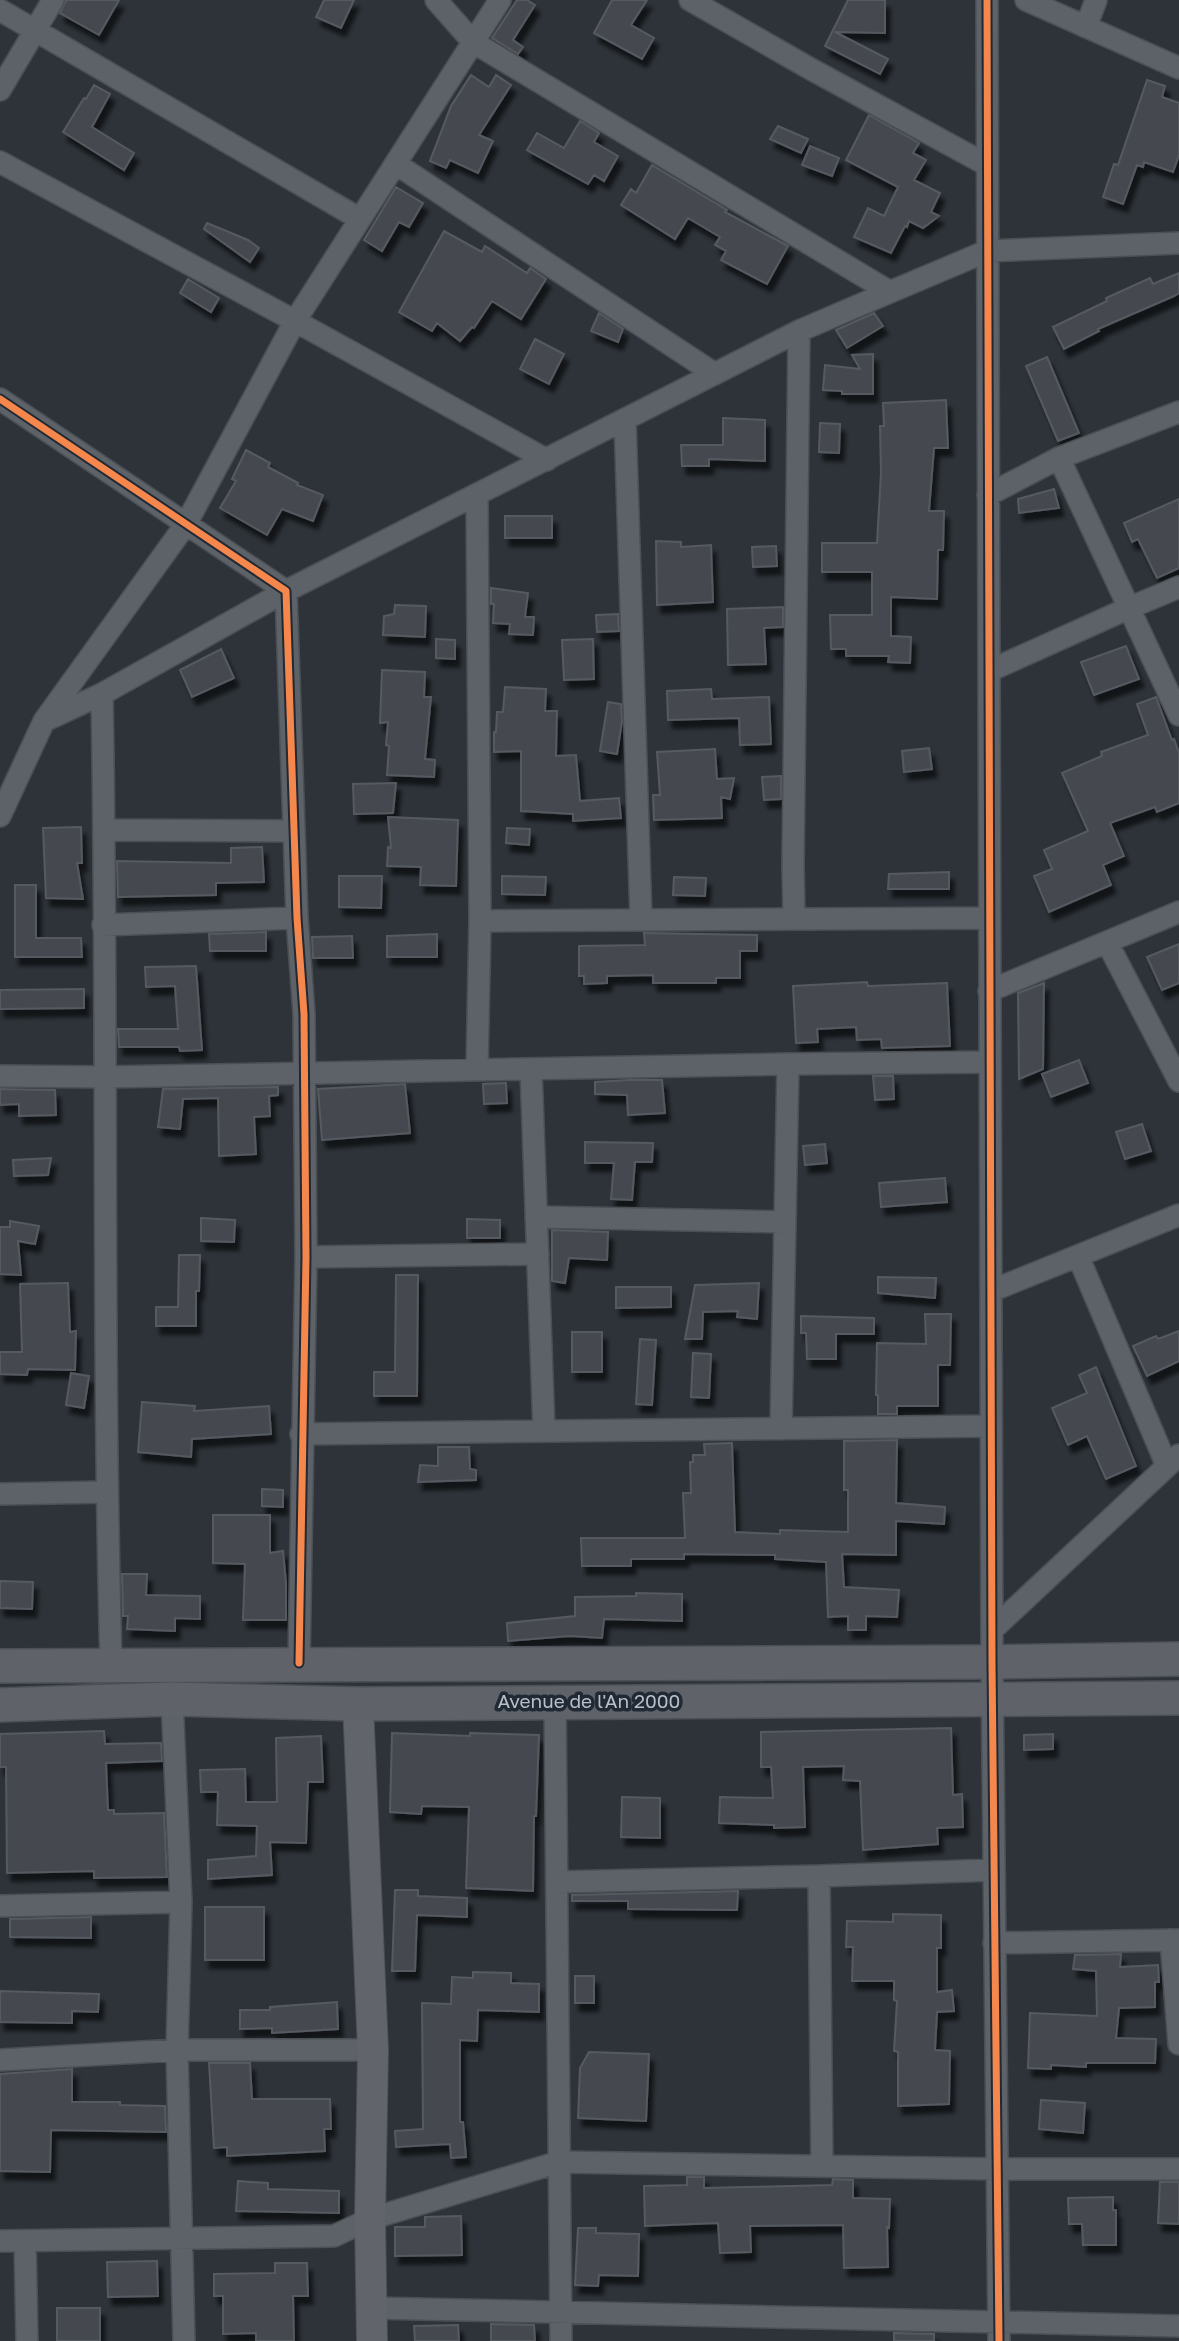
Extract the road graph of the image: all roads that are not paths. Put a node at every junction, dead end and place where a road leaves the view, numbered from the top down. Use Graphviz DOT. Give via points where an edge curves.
graph roads {
  1 [pos="53,0"];
  2 [pos="436,0"];
  3 [pos="500,0"];
  4 [pos="690,0"];
  5 [pos="987,0"];
  6 [pos="1026,0"];
  7 [pos="1097,0"];
  8 [pos="0,10"];
  9 [pos="1086,27"];
  10 [pos="35,30"];
  11 [pos="473,42"];
  12 [pos="1179,68"];
  13 [pos="0,90"];
  14 [pos="0,162"];
  15 [pos="396,164"];
  16 [pos="987,165"];
  17 [pos="360,219"];
  18 [pos="1179,243"];
  19 [pos="987,251"];
  20 [pos="890,292"];
  21 [pos="295,321"];
  22 [pos="799,331"];
  23 [pos="715,374"];
  24 [pos="0,399"];
  25 [pos="1179,412"];
  26 [pos="625,421"];
  27 [pos="1059,458"];
  28 [pos="547,460"];
  29 [pos="477,495"];
  30 [pos="988,495"];
  31 [pos="186,524"];
  32 [pos="1179,587"];
  33 [pos="286,591"];
  34 [pos="1129,608"];
  35 [pos="989,671"];
  36 [pos="102,694"];
  37 [pos="1179,715"];
  38 [pos="44,721"];
  39 [pos="0,816"];
  40 [pos="104,830"];
  41 [pos="294,831"];
  42 [pos="1179,912"];
  43 [pos="297,918"];
  44 [pos="794,918"];
  45 [pos="989,918"];
  46 [pos="642,919"];
  47 [pos="481,921"];
  48 [pos="103,925"];
  49 [pos="1107,942"];
  50 [pos="989,991"];
  51 [pos="990,1062"];
  52 [pos="788,1064"];
  53 [pos="531,1069"];
  54 [pos="477,1070"];
  55 [pos="304,1073"];
  56 [pos="0,1076"];
  57 [pos="107,1077"];
  58 [pos="1179,1081"];
  59 [pos="1179,1215"];
  60 [pos="536,1217"];
  61 [pos="785,1222"];
  62 [pos="538,1254"];
  63 [pos="1078,1256"];
  64 [pos="306,1257"];
  65 [pos="991,1291"];
  66 [pos="991,1426"];
  67 [pos="781,1429"];
  68 [pos="544,1431"];
  69 [pos="301,1434"];
  70 [pos="1173,1461"];
  71 [pos="106,1492"];
  72 [pos="0,1494"];
  73 [pos="992,1646"];
  74 [pos="1179,1660"];
  75 [pos="299,1663"];
  76 [pos="111,1664"];
  77 [pos="0,1665"];
  78 [pos="992,1698"];
  79 [pos="1179,1698"];
  80 [pos="172,1699"];
  81 [pos="555,1701"];
  82 [pos="358,1704"];
  83 [pos="0,1705"];
  84 [pos="994,1870"];
  85 [pos="819,1876"];
  86 [pos="557,1882"];
  87 [pos="181,1902"];
  88 [pos="0,1906"];
  89 [pos="1175,1940"];
  90 [pos="995,1943"];
  91 [pos="1179,2044"];
  92 [pos="177,2050"];
  93 [pos="373,2050"];
  94 [pos="0,2060"];
  95 [pos="559,2162"];
  96 [pos="822,2166"];
  97 [pos="999,2169"];
  98 [pos="1179,2169"];
  99 [pos="370,2218"];
  100 [pos="183,2239"];
  101 [pos="0,2241"];
  102 [pos="25,2241"];
  103 [pos="372,2308"];
  104 [pos="560,2312"];
  105 [pos="1179,2326"];
  106 [pos="999,2332"];
  107 [pos="27,2341"];
  108 [pos="184,2341"];
  109 [pos="372,2341"];
  110 [pos="561,2341"];
  1 -- 10 [label="street"];
  2 -- 11 [label="street"];
  3 -- 11 [label="street"];
  4 -- 16 [label="street"];
  5 -- 16 [label="street"];
  6 -- 9 [label="street"];
  7 -- 9 [label="street"];
  8 -- 10 [label="street"];
  9 -- 12 [label="street"];
  10 -- 13 [label="street"];
  10 -- 17 [label="street"];
  11 -- 15 [label="street"];
  11 -- 20 [label="street"];
  14 -- 21 [label="street"];
  15 -- 17 [label="street"];
  15 -- 23 [label="street"];
  16 -- 19 [label="street"];
  17 -- 21 [label="street"];
  18 -- 19 [label="street"];
  19 -- 20 [label="street"];
  19 -- 30 [label="street"];
  20 -- 22 [label="street"];
  21 -- 28 [label="street"];
  21 -- 31 [label="street"];
  22 -- 23 [label="street"];
  22 -- 44 [label="street"];
  23 -- 26 [label="street"];
  24 -- 31 [label="street"];
  25 -- 27 [label="street"];
  26 -- 28 [label="street"];
  26 -- 46 [label="street"];
  27 -- 30 [label="street"];
  27 -- 34 [label="street"];
  28 -- 29 [label="street"];
  29 -- 33 [label="street"];
  29 -- 47 [label="street"];
  30 -- 35 [label="street"];
  31 -- 33 [label="street"];
  31 -- 38 [label="street"];
  32 -- 34 [label="street"];
  33 -- 36 [label="street"];
  33 -- 41 [label="street"];
  34 -- 35 [label="street"];
  34 -- 37 [label="street"];
  35 -- 45 [label="street"];
  36 -- 38 [label="street"];
  36 -- 40 [label="street"];
  38 -- 39 [label="street"];
  40 -- 41 [label="street"];
  40 -- 48 [label="street"];
  41 -- 43 [label="street"];
  42 -- 49 [label="street"];
  43 -- 48 [label="street"];
  43 -- 55 [label="street"];
  44 -- 45 [label="street"];
  44 -- 46 [label="street"];
  45 -- 50 [label="street"];
  46 -- 47 [label="street"];
  47 -- 54 [label="street"];
  48 -- 57 [label="street"];
  49 -- 50 [label="street"];
  49 -- 58 [label="street"];
  50 -- 51 [label="street"];
  51 -- 52 [label="street"];
  51 -- 65 [label="street"];
  52 -- 53 [label="street"];
  52 -- 61 [label="street"];
  53 -- 54 [label="street"];
  53 -- 60 [label="street"];
  54 -- 55 [label="street"];
  55 -- 57 [label="street"];
  55 -- 64 [label="street"];
  56 -- 57 [label="street"];
  57 -- 71 [label="street"];
  59 -- 63 [label="street"];
  60 -- 61 [label="street"];
  60 -- 62 [label="street"];
  61 -- 67 [label="street"];
  62 -- 64 [label="street"];
  62 -- 68 [label="street"];
  63 -- 65 [label="street"];
  63 -- 70 [label="street"];
  64 -- 69 [label="street"];
  65 -- 66 [label="street"];
  66 -- 67 [label="street"];
  66 -- 73 [label="street"];
  67 -- 68 [label="street"];
  68 -- 69 [label="street"];
  69 -- 75 [label="street"];
  70 -- 73 [label="street"];
  71 -- 72 [label="street"];
  71 -- 76 [label="street"];
  73 -- 74 [label="main road, Avenue de l'An 2000"];
  73 -- 75 [label="main road, Avenue de l'An 2000"];
  73 -- 78 [label="street"];
  75 -- 76 [label="main road, Avenue de l'An 2000"];
  76 -- 77 [label="main road, Avenue de l'An 2000"];
  78 -- 79 [label="main road, Avenue de l'An 2000"];
  78 -- 81 [label="main road, Avenue de l'An 2000"];
  78 -- 84 [label="street"];
  80 -- 82 [label="main road, Avenue de l'An 2000"];
  80 -- 83 [label="main road, Avenue de l'An 2000"];
  80 -- 87 [label="street"];
  81 -- 82 [label="main road, Avenue de l'An 2000"];
  81 -- 86 [label="street"];
  82 -- 93 [label="street"];
  84 -- 85 [label="street"];
  84 -- 90 [label="street"];
  85 -- 86 [label="street"];
  85 -- 96 [label="street"];
  86 -- 95 [label="street"];
  87 -- 88 [label="street"];
  87 -- 92 [label="street"];
  89 -- 90 [label="street"];
  89 -- 91 [label="street"];
  90 -- 97 [label="street"];
  92 -- 93 [label="street"];
  92 -- 94 [label="street"];
  92 -- 100 [label="street"];
  93 -- 99 [label="street"];
  95 -- 96 [label="street"];
  95 -- 99 [label="street"];
  95 -- 104 [label="street"];
  96 -- 97 [label="street"];
  97 -- 98 [label="street"];
  97 -- 106 [label="street"];
  99 -- 100 [label="street" via="334,2236"];
  99 -- 103 [label="street"];
  100 -- 102 [label="street"];
  100 -- 108 [label="street"];
  101 -- 102 [label="street"];
  102 -- 107 [label="street"];
  103 -- 104 [label="street"];
  103 -- 109 [label="street"];
  104 -- 106 [label="street"];
  104 -- 110 [label="street"];
  105 -- 106 [label="street"];
}
